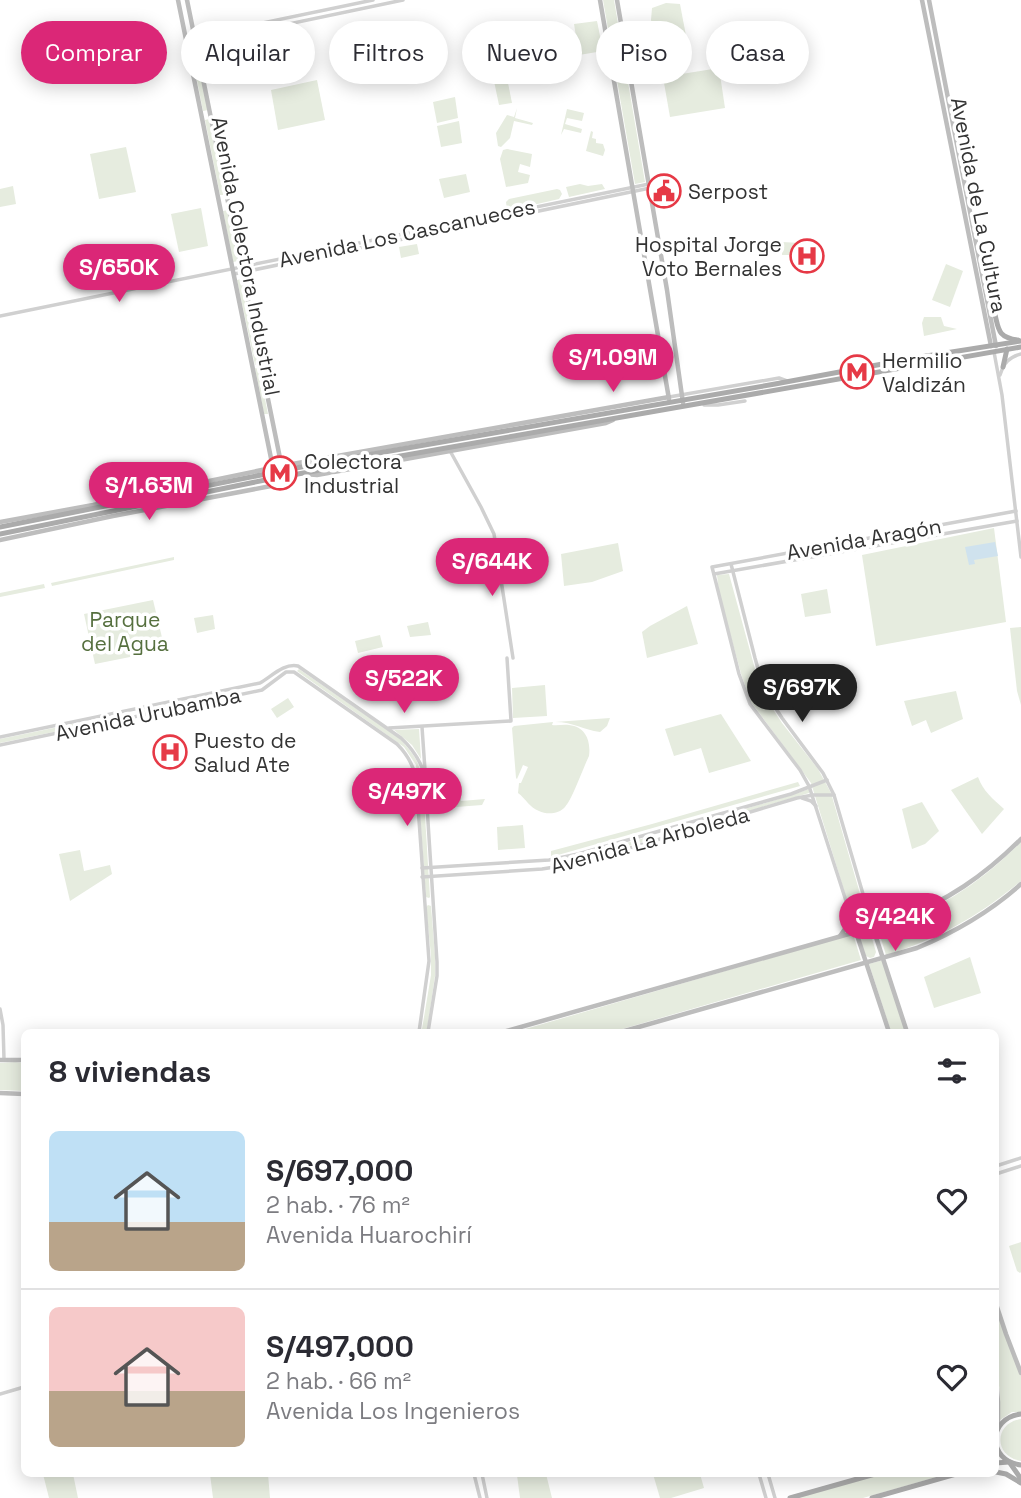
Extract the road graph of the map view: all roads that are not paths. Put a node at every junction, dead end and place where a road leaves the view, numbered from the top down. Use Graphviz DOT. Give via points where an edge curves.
graph roads {
  1 [pos="178,0"];
  2 [pos="187,0"];
  3 [pos="373,0"];
  4 [pos="403,0"];
  5 [pos="600,0"];
  6 [pos="617,0"];
  7 [pos="922,0"];
  8 [pos="929,0"];
  9 [pos="182,21"];
  10 [pos="191,21"];
  11 [pos="280,21"];
  12 [pos="294,21"];
  13 [pos="195,84"];
  14 [pos="204,84"];
  15 [pos="650,188"];
  16 [pos="634,191"];
  17 [pos="969,215"];
  18 [pos="242,270"];
  19 [pos="233,272"];
  20 [pos="986,295"];
  21 [pos="0,316"];
  22 [pos="1021,340"];
  23 [pos="994,347"];
  24 [pos="1021,347"];
  25 [pos="1007,349"];
  26 [pos="1021,354"];
  27 [pos="261,365"];
  28 [pos="252,366"];
  29 [pos="1003,367"];
  30 [pos="999,376"];
  31 [pos="787,381"];
  32 [pos="731,392"];
  33 [pos="683,400"];
  34 [pos="745,401"];
  35 [pos="670,402"];
  36 [pos="698,403"];
  37 [pos="271,414"];
  38 [pos="262,416"];
  39 [pos="448,447"];
  40 [pos="282,471"];
  41 [pos="274,472"];
  42 [pos="93,505"];
  43 [pos="1016,511"];
  44 [pos="85,514"];
  45 [pos="1017,521"];
  46 [pos="0,525"];
  47 [pos="68,525"];
  48 [pos="0,534"];
  49 [pos="0,540"];
  50 [pos="1021,557"];
  51 [pos="731,564"];
  52 [pos="732,571"];
  53 [pos="714,574"];
  54 [pos="422,727"];
  55 [pos="387,728"];
  56 [pos="0,737"];
  57 [pos="0,745"];
  58 [pos="425,775"];
  59 [pos="827,780"];
  60 [pos="809,786"];
  61 [pos="813,795"];
  62 [pos="834,795"];
  63 [pos="797,798"];
  64 [pos="817,808"];
  65 [pos="1021,839"];
  66 [pos="431,867"];
  67 [pos="422,868"];
  68 [pos="422,877"];
  69 [pos="432,877"];
  70 [pos="1021,884"];
  71 [pos="850,915"];
  72 [pos="873,928"];
  73 [pos="856,932"];
  74 [pos="839,937"];
  75 [pos="883,958"];
  76 [pos="866,962"];
  77 [pos="0,1009"];
  78 [pos="420,1029"];
  79 [pos="428,1029"];
  80 [pos="514,1029"];
  81 [pos="632,1029"];
  82 [pos="888,1029"];
  83 [pos="907,1029"];
  84 [pos="2,1059"];
  85 [pos="21,1060"];
  86 [pos="0,1093"];
  87 [pos="21,1094"];
  88 [pos="1021,1158"];
  89 [pos="999,1165"];
  90 [pos="1021,1166"];
  91 [pos="999,1173"];
  92 [pos="999,1313"];
  93 [pos="1021,1373"];
  94 [pos="21,1388"];
  95 [pos="0,1394"];
  96 [pos="1021,1415"];
  97 [pos="999,1428"];
  98 [pos="999,1451"];
  99 [pos="1009,1462"];
  100 [pos="999,1463"];
  101 [pos="1021,1465"];
  102 [pos="999,1473"];
  103 [pos="475,1477"];
  104 [pos="483,1477"];
  105 [pos="760,1477"];
  106 [pos="769,1477"];
  107 [pos="864,1477"];
  108 [pos="946,1477"];
  109 [pos="1021,1481"];
  110 [pos="480,1498"];
  111 [pos="487,1498"];
  112 [pos="766,1498"];
  113 [pos="775,1498"];
  114 [pos="790,1498"];
  115 [pos="872,1498"];
  1 -- 9 [label="main road, Avenida Colectora Industrial"];
  2 -- 10 [label="main road, Avenida Colectora Industrial"];
  3 -- 11 [label="street"];
  4 -- 12 [label="street"];
  5 -- 16 [label="main road"];
  6 -- 15 [label="main road"];
  7 -- 17 [label="main road, Avenida de La Cultura"];
  8 -- 17 [label="main road, Avenida de La Cultura"];
  13 -- 19 [label="main road, Avenida Colectora Industrial"];
  14 -- 18 [label="main road, Avenida Colectora Industrial"];
  15 -- 16 [label="street, Avenida Los Cascanueces"];
  15 -- 33 [label="main road"];
  16 -- 18 [label="street, Avenida Los Cascanueces"];
  16 -- 35 [label="main road"];
  17 -- 20 [label="main road, Avenida de La Cultura"];
  17 -- 23 [label="main road, Avenida de La Cultura"];
  18 -- 19 [label="street, Avenida Los Cascanueces"];
  18 -- 27 [label="main road, Avenida Colectora Industrial"];
  19 -- 21 [label="street, Avenida Los Cascanueces"];
  19 -- 28 [label="main road, Avenida Colectora Industrial"];
  20 -- 22 [label="main road" via="1000,332"];
  20 -- 23 [label="main road, Avenida de La Cultura"];
  22 -- 23 [label="main road"];
  23 -- 25 [label="main road"];
  23 -- 30 [label="street"];
  23 -- 31 [label="main road"];
  23 -- 32 [label="main road" via="800,388"];
  24 -- 25 [label="main road"];
  25 -- 29 [label="main road"];
  26 -- 29 [label="street"];
  27 -- 28 [label="main road"];
  27 -- 37 [label="main road, Avenida Colectora Industrial"];
  28 -- 38 [label="main road, Avenida Colectora Industrial"];
  29 -- 30 [label="street"];
  30 -- 43 [label="street"];
  31 -- 32 [label="main road"];
  31 -- 32 [label="street" via="779,378"];
  32 -- 33 [label="main road"];
  32 -- 36 [label="main road"];
  33 -- 35 [label="main road"];
  33 -- 36 [label="main road"];
  34 -- 36 [label="street"];
  35 -- 39 [label="main road"];
  35 -- 39 [label="main road" via="626,415"];
  35 -- 40 [label="main road"];
  37 -- 38 [label="main road"];
  37 -- 40 [label="main road, Avenida Colectora Industrial"];
  38 -- 41 [label="main road, Avenida Colectora Industrial"];
  39 -- 40 [label="main road"];
  39 -- 40 [label="main road" via="301,473"];
  39 -- 54 [label="street" via="494,534 510,658 511,721"];
  40 -- 41 [label="main road"];
  40 -- 41 [label="main road"];
  41 -- 42 [label="main road"];
  41 -- 44 [label="main road"];
  41 -- 47 [label="main road" via="271,486"];
  42 -- 44 [label="main road"];
  42 -- 46 [label="main road"];
  43 -- 45 [label="street"];
  43 -- 51 [label="street, Avenida Aragón"];
  44 -- 46 [label="main road"];
  44 -- 47 [label="main road"];
  44 -- 48 [label="main road"];
  45 -- 50 [label="street"];
  45 -- 52 [label="street, Avenida Aragón"];
  47 -- 49 [label="main road"];
  51 -- 52 [label="street"];
  51 -- 53 [label="street, Avenida Aragón" via="712,567"];
  52 -- 53 [label="street, Avenida Aragón"];
  52 -- 59 [label="street" via="764,690"];
  53 -- 60 [label="street" via="750,704"];
  54 -- 55 [label="street"];
  54 -- 58 [label="street"];
  55 -- 56 [label="street, Avenida Urubamba" via="292,664 260,683"];
  55 -- 58 [label="street" via="411,747"];
  57 -- 67 [label="street, Avenida Urubamba" via="262,690 291,671 406,752 416,778"];
  58 -- 66 [label="street"];
  59 -- 60 [label="street, Avenida La Arboleda"];
  59 -- 62 [label="street"];
  60 -- 61 [label="street"];
  60 -- 66 [label="street, Avenida La Arboleda" via="578,854"];
  61 -- 62 [label="street, Avenida La Arboleda"];
  61 -- 63 [label="street, Avenida La Arboleda"];
  61 -- 64 [label="street"];
  62 -- 72 [label="street"];
  63 -- 64 [label="street" via="811,801"];
  63 -- 69 [label="street, Avenida La Arboleda" via="580,863"];
  64 -- 71 [label="street"];
  65 -- 72 [label="main road" via="951,896"];
  66 -- 67 [label="street, Avenida La Arboleda"];
  66 -- 69 [label="street"];
  67 -- 68 [label="street"];
  68 -- 69 [label="street, Avenida La Arboleda"];
  68 -- 78 [label="street" via="429,961"];
  69 -- 79 [label="street" via="437,976"];
  70 -- 75 [label="main road" via="954,931"];
  71 -- 73 [label="street"];
  71 -- 74 [label="main road"];
  72 -- 73 [label="main road"];
  72 -- 75 [label="main road"];
  73 -- 74 [label="main road"];
  73 -- 76 [label="main road"];
  74 -- 80 [label="main road"];
  75 -- 76 [label="main road"];
  75 -- 83 [label="main road"];
  76 -- 81 [label="main road"];
  76 -- 82 [label="main road"];
  77 -- 84 [label="street"];
  84 -- 85 [label="main road"];
  86 -- 87 [label="main road"];
  88 -- 89 [label="street"];
  90 -- 91 [label="street"];
  92 -- 93 [label="main road"];
  94 -- 95 [label="street"];
  96 -- 97 [label="main road" via="1006,1419"];
  98 -- 99 [label="main road"];
  99 -- 100 [label="main road"];
  99 -- 101 [label="main road"];
  99 -- 109 [label="main road"];
  102 -- 109 [label="main road"];
  103 -- 110 [label="street"];
  104 -- 111 [label="street"];
  105 -- 112 [label="street"];
  106 -- 113 [label="street"];
  107 -- 114 [label="main road"];
  108 -- 115 [label="main road"];
}
